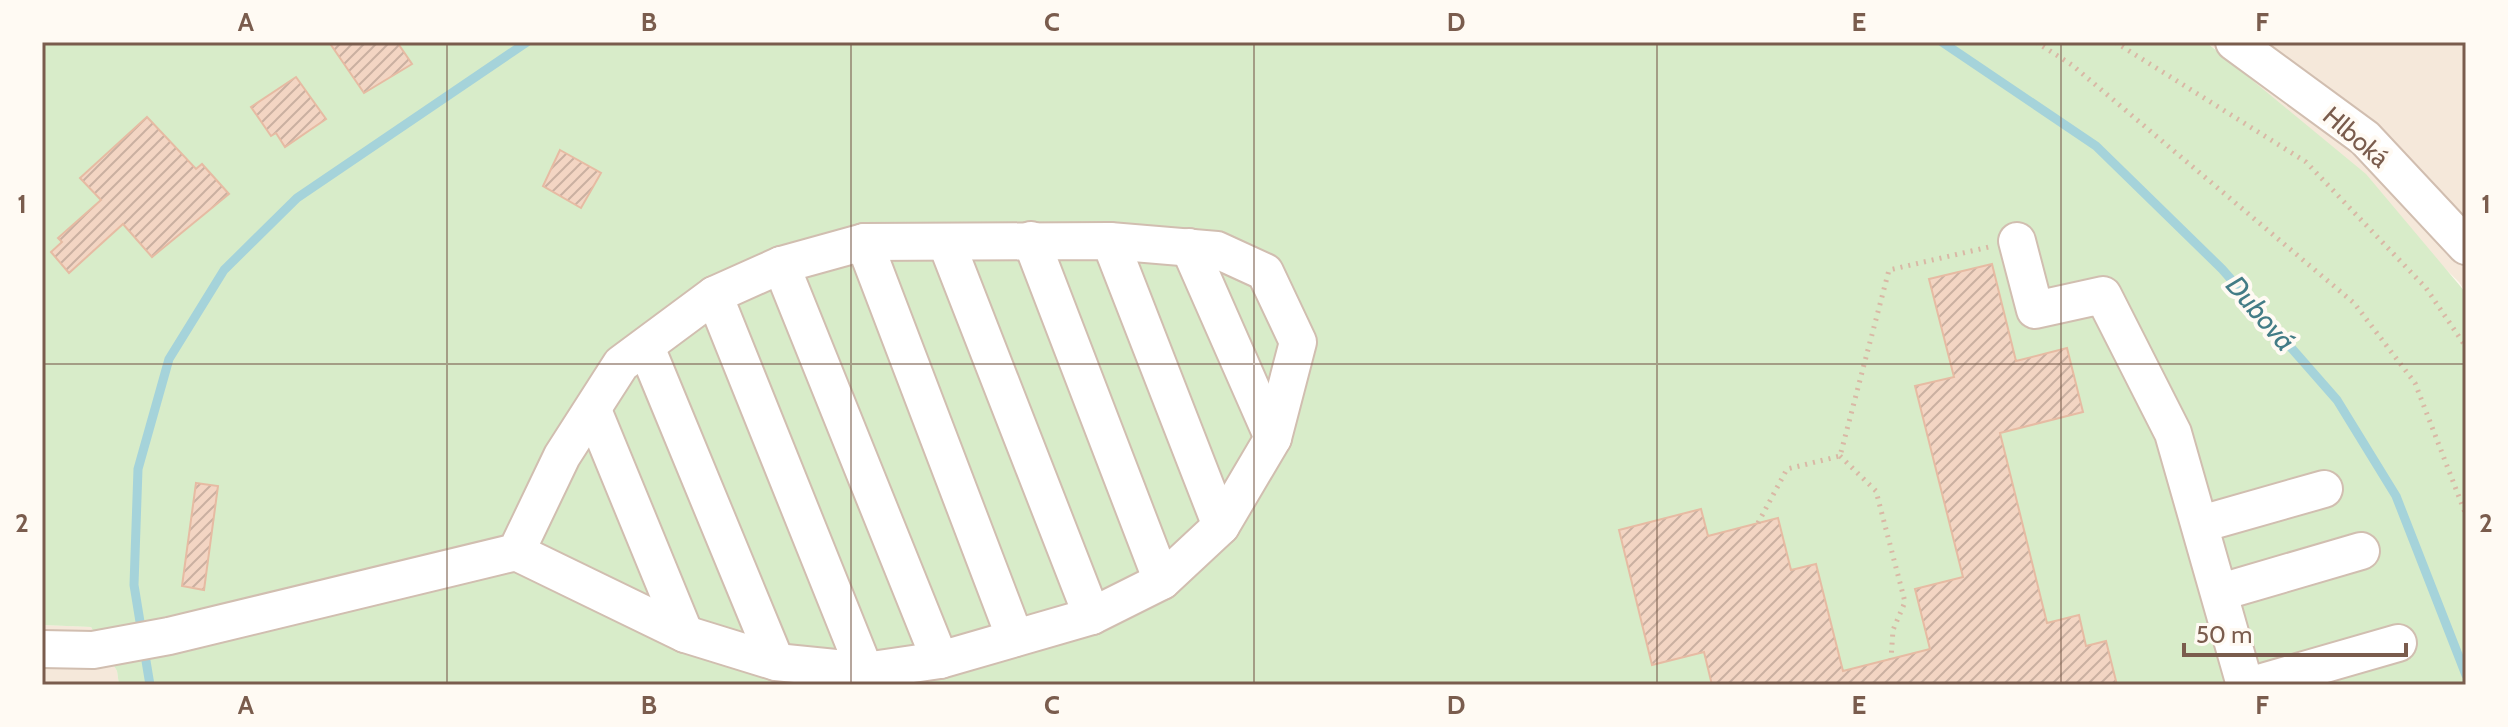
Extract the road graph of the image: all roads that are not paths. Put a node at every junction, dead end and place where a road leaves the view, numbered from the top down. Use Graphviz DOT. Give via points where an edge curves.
graph roads {
  1 [pos="2234,42"];
  2 [pos="1031,240"];
  3 [pos="1110,241"];
  4 [pos="2017,241"];
  5 [pos="864,242"];
  6 [pos="946,242"];
  7 [pos="2466,246"];
  8 [pos="1189,247"];
  9 [pos="781,265"];
  10 [pos="714,295"];
  11 [pos="646,347"];
  12 [pos="593,410"];
  13 [pos="1273,438"];
  14 [pos="2324,489"];
  15 [pos="2201,524"];
  16 [pos="1221,526"];
  17 [pos="2361,551"];
  18 [pos="516,552"];
  19 [pos="1162,581"];
  20 [pos="2221,592"];
  21 [pos="1092,616"];
  22 [pos="685,634"];
  23 [pos="1015,638"];
  24 [pos="2398,643"];
  25 [pos="42,649"];
  26 [pos="940,660"];
  27 [pos="776,662"];
  28 [pos="865,671"];
  29 [pos="2245,685"];
  30 [pos="2252,685"];
  1 -- 7 [label="street, Hlboká" via="2365,138"];
  2 -- 3 [label="street"];
  2 -- 6 [label="street"];
  2 -- 19 [label="street"];
  3 -- 8 [label="street"];
  3 -- 16 [label="street"];
  4 -- 15 [label="street" via="2035,310 2103,295 2173,433"];
  5 -- 6 [label="street"];
  5 -- 9 [label="street"];
  5 -- 23 [label="street"];
  6 -- 21 [label="street"];
  8 -- 13 [label="street"];
  8 -- 13 [label="street" via="1217,250 1265,272 1298,342"];
  9 -- 10 [label="street"];
  9 -- 26 [label="street"];
  10 -- 11 [label="street"];
  10 -- 28 [label="street"];
  11 -- 12 [label="street" via="621,364"];
  11 -- 27 [label="street"];
  12 -- 18 [label="street" via="562,456"];
  12 -- 22 [label="street"];
  13 -- 16 [label="street"];
  14 -- 15 [label="street"];
  15 -- 20 [label="street"];
  16 -- 19 [label="street"];
  17 -- 20 [label="street"];
  18 -- 22 [label="street"];
  18 -- 25 [label="street" via="169,636 93,650"];
  19 -- 21 [label="street"];
  20 -- 29 [label="street"];
  21 -- 23 [label="street"];
  22 -- 27 [label="street"];
  23 -- 26 [label="street"];
  24 -- 30 [label="street"];
  26 -- 28 [label="street"];
  27 -- 28 [label="street"];
}
